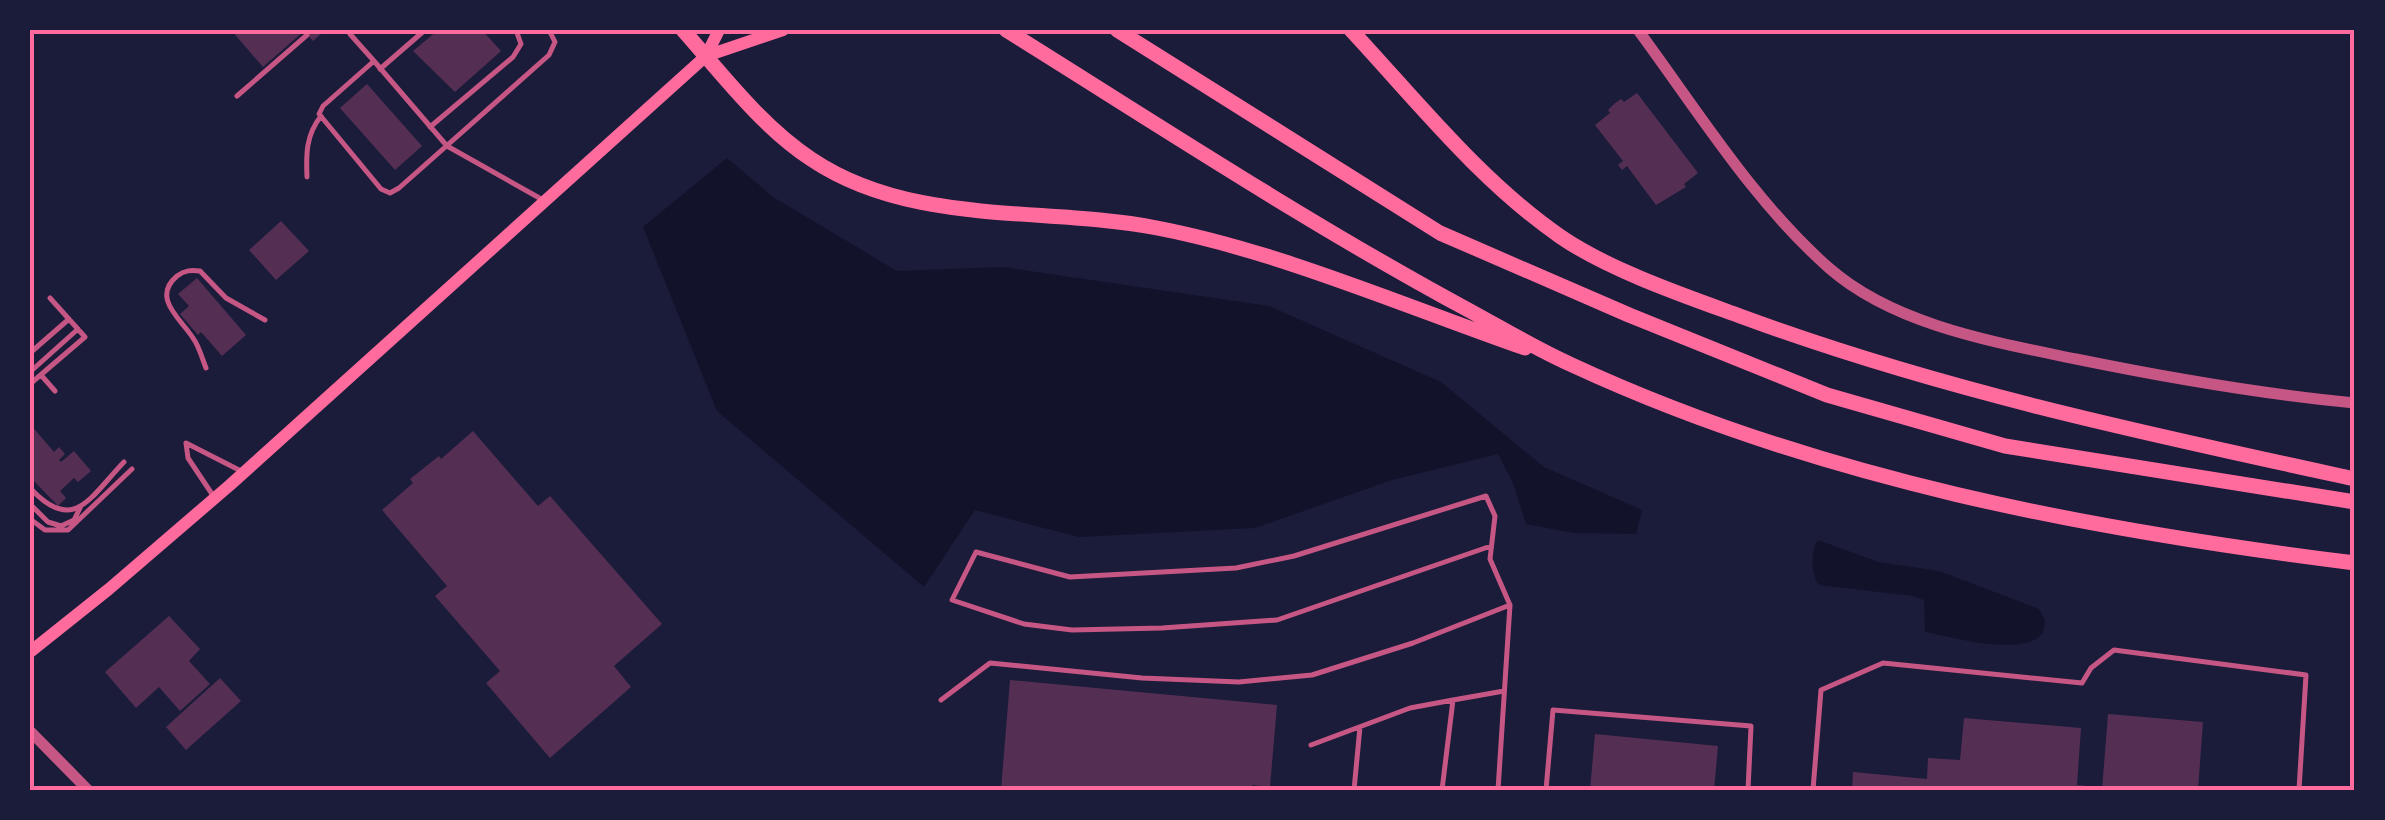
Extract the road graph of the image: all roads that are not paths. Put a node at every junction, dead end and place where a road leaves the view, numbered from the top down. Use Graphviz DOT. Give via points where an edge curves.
graph roads {
  1 [pos="425,30"];
  2 [pos="516,30"];
  3 [pos="549,30"];
  4 [pos="683,30"];
  5 [pos="718,30"];
  6 [pos="784,30"];
  7 [pos="1006,30"];
  8 [pos="1118,30"];
  9 [pos="1351,30"];
  10 [pos="1638,30"];
  11 [pos="350,34"];
  12 [pos="307,36"];
  13 [pos="706,56"];
  14 [pos="374,61"];
  15 [pos="380,69"];
  16 [pos="237,96"];
  17 [pos="321,116"];
  18 [pos="430,127"];
  19 [pos="446,146"];
  20 [pos="307,177"];
  21 [pos="545,201"];
  22 [pos="50,298"];
  23 [pos="70,319"];
  24 [pos="264,320"];
  25 [pos="78,329"];
  26 [pos="30,352"];
  27 [pos="1571,365"];
  28 [pos="206,368"];
  29 [pos="30,372"];
  30 [pos="41,375"];
  31 [pos="30,384"];
  32 [pos="56,391"];
  33 [pos="2355,404"];
  34 [pos="124,462"];
  35 [pos="132,468"];
  36 [pos="243,473"];
  37 [pos="2355,479"];
  38 [pos="31,489"];
  39 [pos="215,498"];
  40 [pos="2355,502"];
  41 [pos="30,504"];
  42 [pos="80,507"];
  43 [pos="30,519"];
  44 [pos="1491,546"];
  45 [pos="2355,563"];
  46 [pos="1510,604"];
  47 [pos="30,652"];
  48 [pos="1504,690"];
  49 [pos="941,700"];
  50 [pos="1452,700"];
  51 [pos="1360,727"];
  52 [pos="30,731"];
  53 [pos="1310,745"];
  54 [pos="88,790"];
  55 [pos="1354,790"];
  56 [pos="1442,790"];
  57 [pos="1498,790"];
  58 [pos="1546,790"];
  59 [pos="1748,790"];
  60 [pos="1813,790"];
  61 [pos="2299,790"];
  1 -- 15 [label="lane"];
  2 -- 18 [label="lane" via="521,44 513,57"];
  3 -- 19 [label="lane" via="555,42 549,55"];
  4 -- 13 [label="highway"];
  5 -- 13 [label="main road"];
  6 -- 13 [label="main road"];
  7 -- 27 [label="highway" via="1384,265"];
  8 -- 40 [label="highway" via="1440,232 1827,395 2005,446"];
  9 -- 37 [label="highway" via="1524,210 1565,240 1661,287 1844,355 2069,417"];
  10 -- 33 [label="street" via="1777,217 1831,270 1872,298 1970,337 2196,384"];
  11 -- 14 [label="lane"];
  12 -- 16 [label="lane"];
  13 -- 21 [label="main road"];
  13 -- 27 [label="highway" via="770,125 854,184 905,200 1156,228 1247,250"];
  14 -- 15 [label="lane"];
  14 -- 17 [label="lane"];
  15 -- 18 [label="lane"];
  17 -- 19 [label="lane" via="390,192"];
  17 -- 20 [label="lane" via="306,151"];
  18 -- 19 [label="lane"];
  19 -- 21 [label="lane"];
  21 -- 36 [label="main road"];
  22 -- 23 [label="lane"];
  23 -- 25 [label="lane"];
  23 -- 26 [label="lane"];
  24 -- 28 [label="lane" via="226,298 200,271 182,272 166,299"];
  25 -- 29 [label="lane"];
  25 -- 30 [label="lane" via="85,337"];
  27 -- 45 [label="highway" via="1782,446 1942,491 2216,546"];
  30 -- 31 [label="lane"];
  30 -- 32 [label="lane"];
  34 -- 42 [label="lane"];
  35 -- 43 [label="lane" via="68,530 45,530"];
  36 -- 39 [label="main road"];
  36 -- 39 [label="lane" via="186,443 188,458"];
  38 -- 42 [label="lane" via="58,512"];
  39 -- 47 [label="main road"];
  41 -- 42 [label="lane" via="60,526 74,520"];
  44 -- 44 [label="lane" via="1494,516 1486,496 1236,568 1070,576 976,552 952,600 1024,624 1072,630 1277,620"];
  44 -- 46 [label="lane"];
  46 -- 48 [label="lane"];
  46 -- 49 [label="lane" via="1312,675 1238,682 990,663"];
  48 -- 50 [label="lane"];
  48 -- 57 [label="lane"];
  50 -- 51 [label="lane"];
  50 -- 56 [label="lane"];
  51 -- 53 [label="lane"];
  51 -- 55 [label="lane"];
  52 -- 54 [label="street"];
  58 -- 59 [label="lane" via="1553,710 1750,726"];
  60 -- 61 [label="lane" via="1820,690 1883,662 2082,682 2114,650 2306,675"];
}
